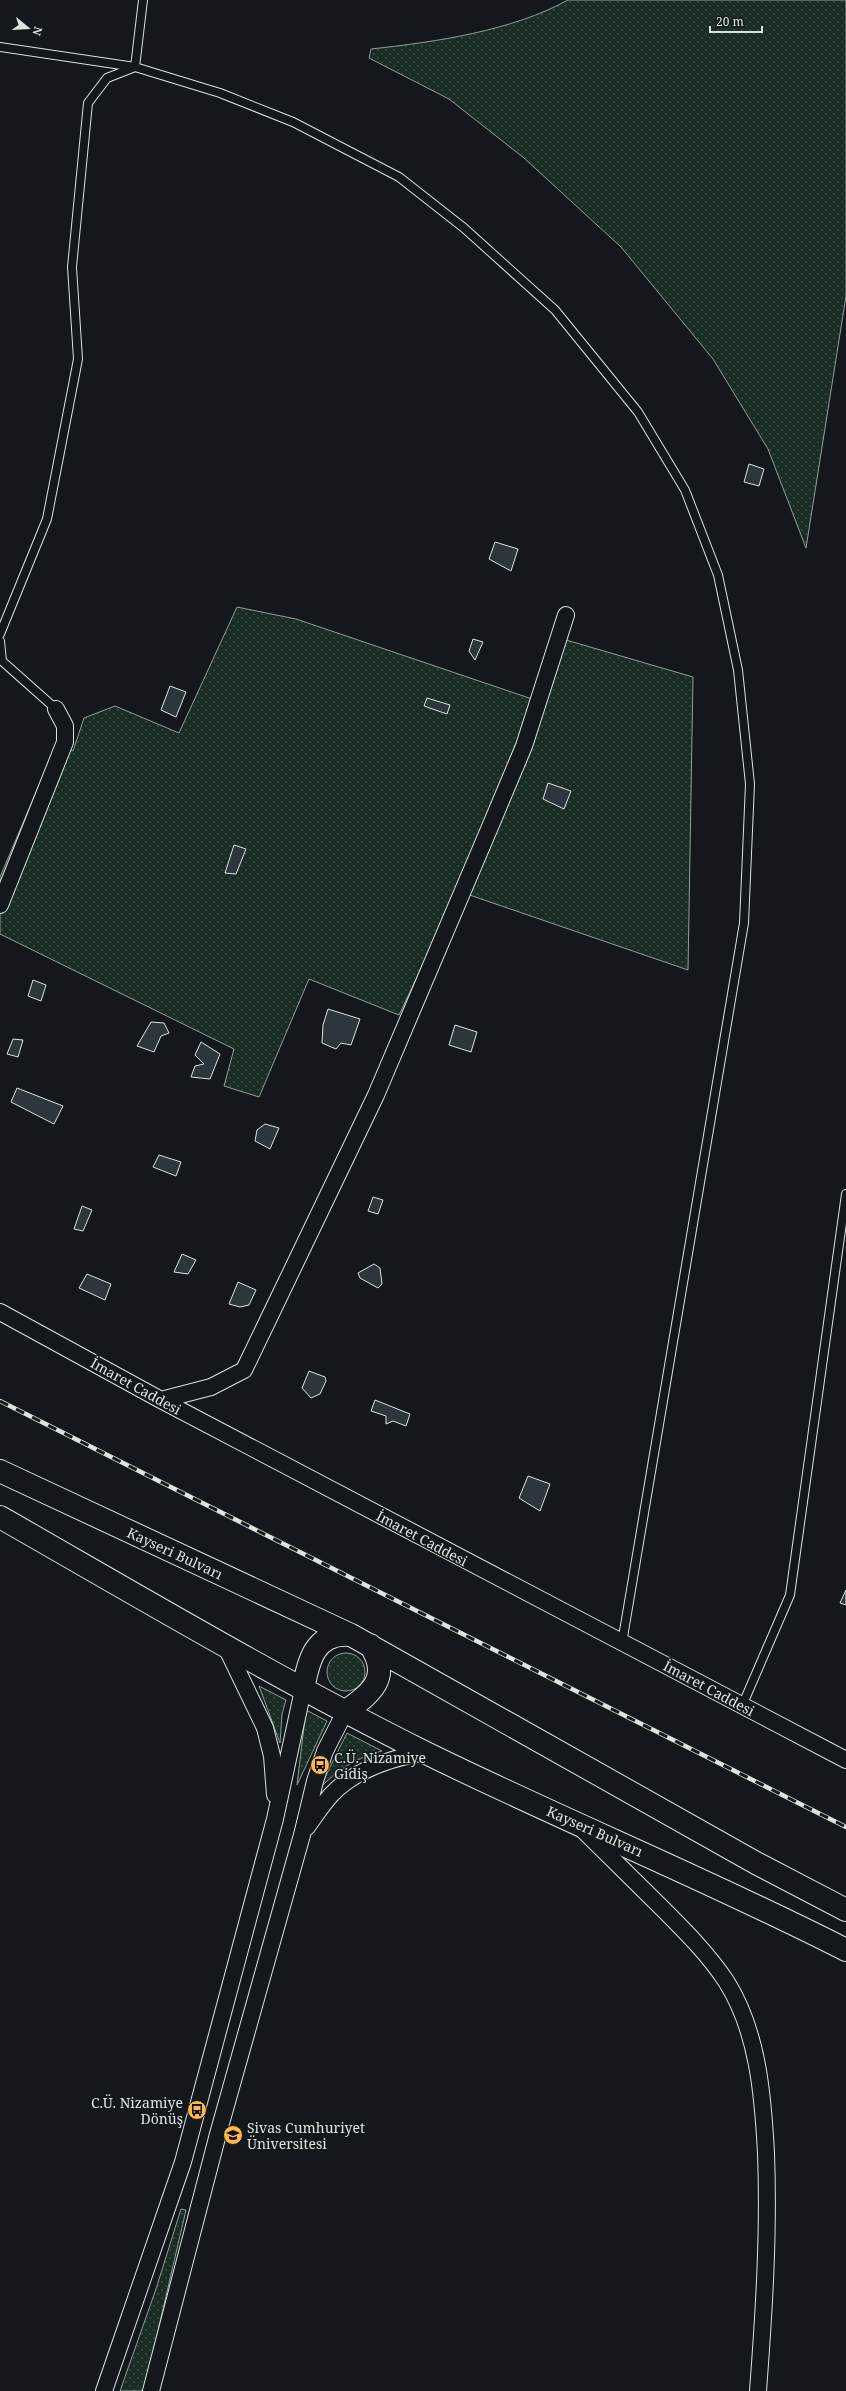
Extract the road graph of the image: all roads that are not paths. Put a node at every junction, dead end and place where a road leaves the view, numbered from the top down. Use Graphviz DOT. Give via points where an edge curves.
graph roads {
  1 [pos="143,0"];
  2 [pos="0,47"];
  3 [pos="135,67"];
  4 [pos="566,615"];
  5 [pos="0,634"];
  6 [pos="0,641"];
  7 [pos="56,709"];
  8 [pos="0,905"];
  9 [pos="846,1194"];
  10 [pos="0,1312"];
  11 [pos="161,1400"];
  12 [pos="0,1471"];
  13 [pos="0,1517"];
  14 [pos="351,1635"];
  15 [pos="622,1643"];
  16 [pos="370,1645"];
  17 [pos="226,1647"];
  18 [pos="303,1690"];
  19 [pos="742,1706"];
  20 [pos="346,1712"];
  21 [pos="425,1752"];
  22 [pos="846,1760"];
  23 [pos="276,1819"];
  24 [pos="576,1822"];
  25 [pos="302,1835"];
  26 [pos="846,1910"];
  27 [pos="846,1950"];
  28 [pos="104,2391"];
  29 [pos="151,2391"];
  30 [pos="758,2391"];
  1 -- 3 [label="lane"];
  2 -- 3 [label="lane"];
  3 -- 5 [label="lane" via="107,78 88,103 72,267 78,359 47,519"];
  3 -- 15 [label="lane" via="220,93 293,122 399,177 464,228 555,310 638,412 685,490 718,575 738,670 750,784 744,923"];
  4 -- 11 [label="street" via="524,746 376,1095 244,1370 211,1387"];
  6 -- 7 [label="lane" via="2,661"];
  7 -- 8 [label="street" via="64,726 65,742"];
  9 -- 19 [label="lane" via="790,1595"];
  10 -- 11 [label="street, İmaret Caddesi"];
  11 -- 15 [label="street, İmaret Caddesi"];
  12 -- 14 [label="highway, Kayseri Bulvarı"];
  13 -- 17 [label="highway"];
  14 -- 16 [label="highway"];
  14 -- 18 [label="highway" via="332,1636 320,1643 309,1665"];
  15 -- 19 [label="street, İmaret Caddesi"];
  16 -- 20 [label="highway" via="378,1660 376,1685 366,1697"];
  16 -- 26 [label="highway" via="756,1863"];
  17 -- 18 [label="highway"];
  17 -- 23 [label="street" via="259,1714 269,1742 274,1772"];
  18 -- 20 [label="highway"];
  18 -- 23 [label="street"];
  19 -- 22 [label="street, İmaret Caddesi"];
  20 -- 21 [label="highway, Kayseri Bulvarı"];
  20 -- 25 [label="street" via="320,1765"];
  21 -- 24 [label="highway, Kayseri Bulvarı"];
  21 -- 25 [label="street" via="393,1758 347,1782 332,1794"];
  23 -- 28 [label="street" via="183,2162"];
  24 -- 27 [label="highway, Kayseri Bulvarı"];
  24 -- 30 [label="street" via="702,1949 726,1982 746,2025 757,2066 768,2209 766,2290"];
  25 -- 29 [label="street" via="218,2134"];
}
